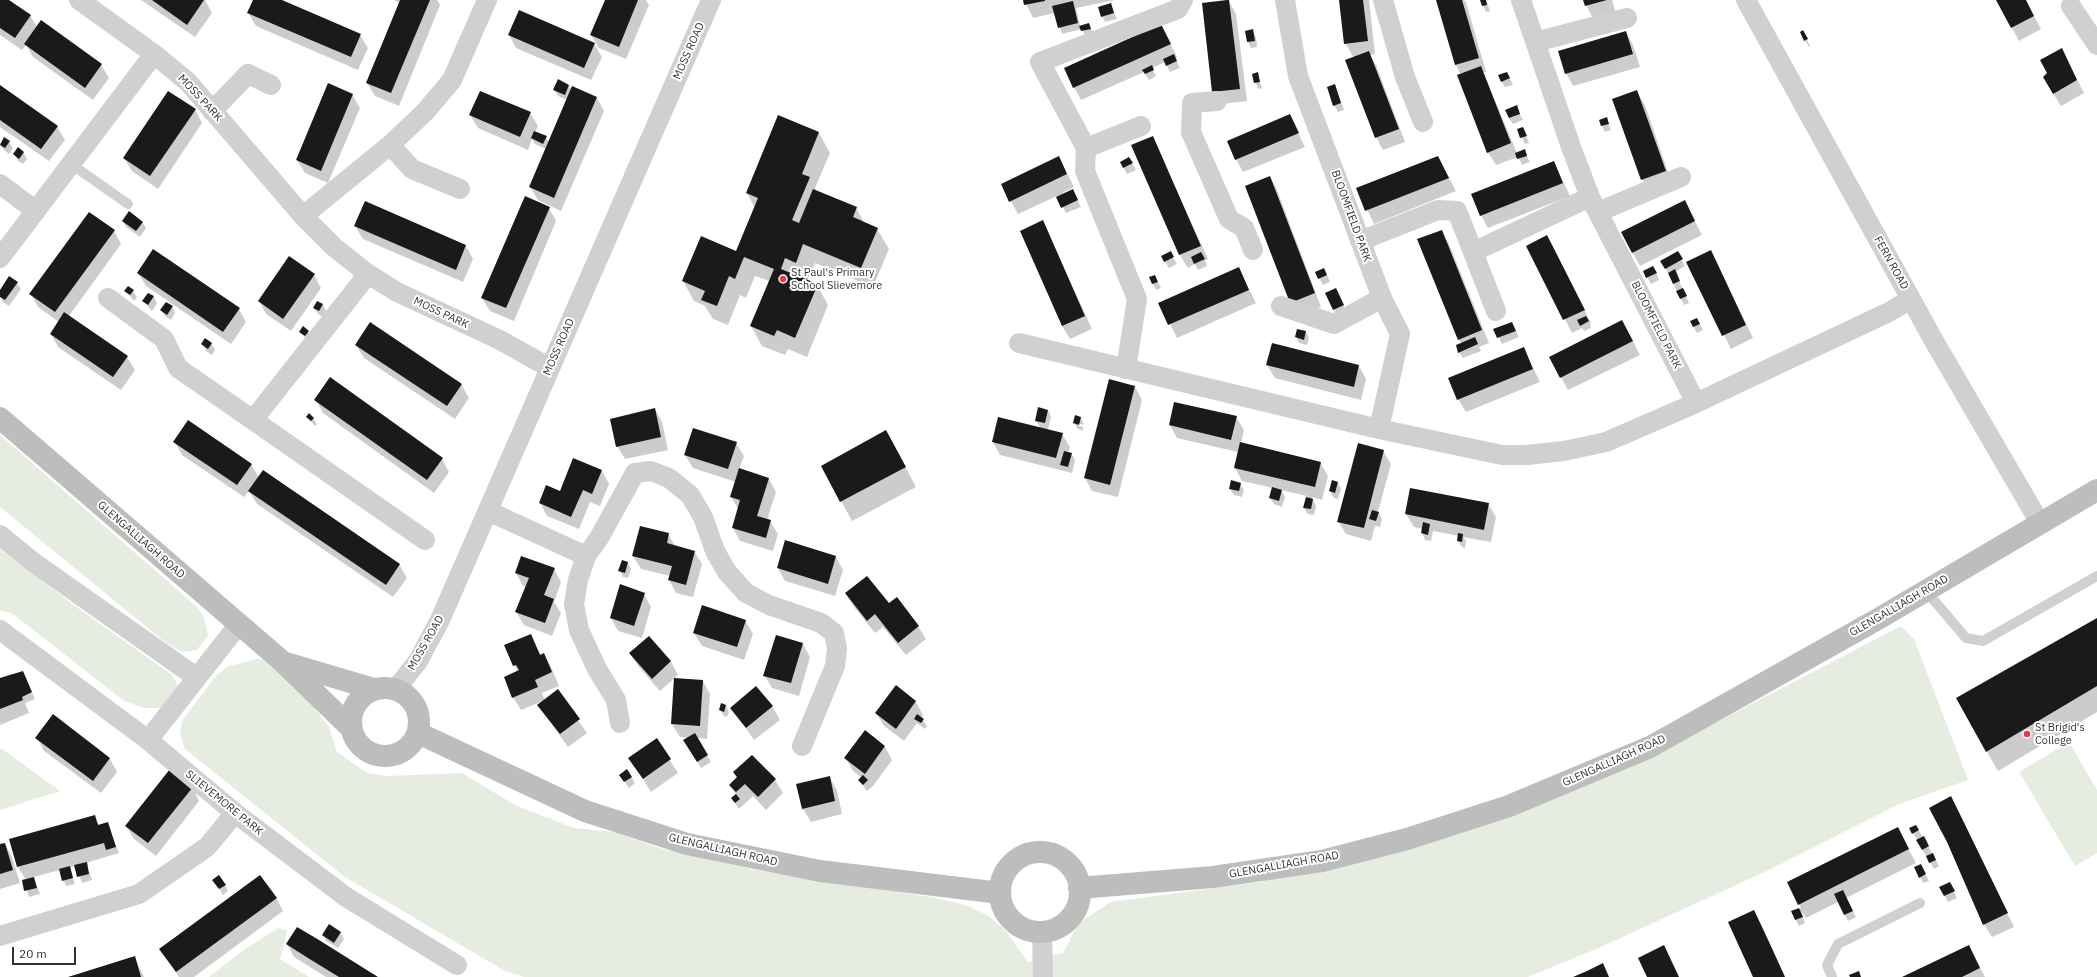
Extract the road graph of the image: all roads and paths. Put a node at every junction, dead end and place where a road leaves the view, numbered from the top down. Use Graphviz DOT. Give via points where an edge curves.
graph roads {
  1 [pos="79,0"];
  2 [pos="487,0"];
  3 [pos="711,0"];
  4 [pos="1183,0"];
  5 [pos="1286,0"];
  6 [pos="1383,0"];
  7 [pos="1521,0"];
  8 [pos="1746,0"];
  9 [pos="2074,2"];
  10 [pos="1627,18"];
  11 [pos="1535,42"];
  12 [pos="2097,45"];
  13 [pos="154,54"];
  14 [pos="271,85"];
  15 [pos="1217,102"];
  16 [pos="212,111"];
  17 [pos="1423,122"];
  18 [pos="1141,126"];
  19 [pos="390,145"];
  20 [pos="1086,148"];
  21 [pos="71,164"];
  22 [pos="1681,177"];
  23 [pos="0,184"];
  24 [pos="460,189"];
  25 [pos="128,204"];
  26 [pos="1594,205"];
  27 [pos="36,212"];
  28 [pos="303,216"];
  29 [pos="1360,241"];
  30 [pos="1253,250"];
  31 [pos="1473,252"];
  32 [pos="0,258"];
  33 [pos="368,274"];
  34 [pos="108,298"];
  35 [pos="1382,298"];
  36 [pos="1911,299"];
  37 [pos="1281,306"];
  38 [pos="1496,311"];
  39 [pos="1019,343"];
  40 [pos="550,368"];
  41 [pos="1126,369"];
  42 [pos="1696,403"];
  43 [pos="0,418"];
  44 [pos="254,420"];
  45 [pos="1379,429"];
  46 [pos="2097,490"];
  47 [pos="488,511"];
  48 [pos="2040,523"];
  49 [pos="0,535"];
  50 [pos="425,540"];
  51 [pos="586,556"];
  52 [pos="2097,576"];
  53 [pos="1926,591"];
  54 [pos="238,624"];
  55 [pos="0,630"];
  56 [pos="283,662"];
  57 [pos="196,677"];
  58 [pos="374,689"];
  59 [pos="396,689"];
  60 [pos="620,723"];
  61 [pos="351,728"];
  62 [pos="418,733"];
  63 [pos="148,740"];
  64 [pos="802,746"];
  65 [pos="235,813"];
  66 [pos="1080,888"];
  67 [pos="1000,893"];
  68 [pos="1920,903"];
  69 [pos="1042,932"];
  70 [pos="0,936"];
  71 [pos="457,965"];
  72 [pos="1043,977"];
  73 [pos="1832,977"];
  1 -- 13 [label="street, MOSS PARK"];
  2 -- 19 [label="street" via="452,80 425,112"];
  3 -- 40 [label="street, MOSS ROAD"];
  4 -- 20 [label="street" via="1178,9 1040,62"];
  5 -- 29 [label="street, BLOOMFIELD PARK" via="1298,76"];
  6 -- 17 [label="street" via="1405,77"];
  7 -- 11 [label="street, BLOOMFIELD PARK"];
  8 -- 36 [label="street, FERN ROAD"];
  9 -- 12 [label="street"];
  10 -- 11 [label="street"];
  11 -- 26 [label="street, BLOOMFIELD PARK"];
  13 -- 16 [label="street, MOSS PARK" via="188,82"];
  13 -- 21 [label="street"];
  14 -- 16 [label="street" via="248,74"];
  15 -- 30 [label="street" via="1192,103 1191,132 1229,220 1244,228"];
  16 -- 28 [label="street, MOSS PARK"];
  18 -- 20 [label="street"];
  19 -- 24 [label="street" via="412,169"];
  19 -- 28 [label="street"];
  20 -- 41 [label="street" via="1085,171 1137,299"];
  21 -- 25 [label="lane"];
  21 -- 27 [label="street"];
  22 -- 26 [label="street"];
  23 -- 27 [label="street"];
  26 -- 31 [label="street"];
  26 -- 42 [label="street, BLOOMFIELD PARK"];
  27 -- 32 [label="street"];
  28 -- 33 [label="street, MOSS PARK" via="334,247"];
  29 -- 31 [label="street" via="1438,210 1457,211"];
  29 -- 35 [label="street, BLOOMFIELD PARK"];
  31 -- 38 [label="street"];
  33 -- 40 [label="street, MOSS PARK" via="397,292 500,340"];
  33 -- 44 [label="street"];
  34 -- 44 [label="street" via="164,339 178,368"];
  35 -- 37 [label="street" via="1334,324"];
  35 -- 45 [label="street, BLOOMFIELD PARK" via="1400,334"];
  36 -- 42 [label="street" via="1889,312"];
  36 -- 48 [label="street, FERN ROAD"];
  39 -- 41 [label="street"];
  40 -- 47 [label="street, MOSS ROAD"];
  41 -- 45 [label="street"];
  42 -- 45 [label="street" via="1606,442 1564,451 1527,455 1502,455"];
  43 -- 54 [label="main road, GLENGALLIAGH ROAD"];
  44 -- 50 [label="street"];
  46 -- 48 [label="main road, GLENGALLIAGH ROAD"];
  47 -- 51 [label="street"];
  47 -- 59 [label="street, MOSS ROAD" via="440,620 418,660"];
  48 -- 53 [label="main road, GLENGALLIAGH ROAD"];
  49 -- 57 [label="street" via="32,562"];
  51 -- 60 [label="street" via="574,604 579,630 597,669 616,700"];
  51 -- 64 [label="street" via="599,538 634,473 651,471 663,475 690,494 715,551 727,572 746,593 769,605 821,623 834,633 837,648 835,666"];
  52 -- 53 [label="lane" via="1983,641 1966,638"];
  53 -- 66 [label="main road, GLENGALLIAGH ROAD" via="1650,747 1509,806 1407,839 1322,861 1213,877"];
  54 -- 56 [label="main road, GLENGALLIAGH ROAD"];
  54 -- 57 [label="street"];
  55 -- 63 [label="street, SLIEVEMORE PARK"];
  56 -- 58 [label="main road, GLENGALLIAGH ROAD"];
  56 -- 61 [label="main road, GLENGALLIAGH ROAD"];
  57 -- 63 [label="street"];
  58 -- 59 [label="main road"];
  58 -- 61 [label="main road" via="360,697 354,706 350,717"];
  59 -- 62 [label="main road" via="406,694 413,702 419,717"];
  61 -- 62 [label="main road" via="362,748 371,754 382,756 393,756 404,751 412,744"];
  62 -- 67 [label="main road, GLENGALLIAGH ROAD" via="585,811 687,844 820,871"];
  63 -- 65 [label="street, SLIEVEMORE PARK"];
  65 -- 70 [label="street" via="207,846 140,894"];
  65 -- 71 [label="street, SLIEVEMORE PARK" via="346,897"];
  66 -- 67 [label="main road" via="1072,867 1054,855 1041,852 1028,854 1012,864 1002,880"];
  66 -- 69 [label="main road" via="1079,901 1074,913 1065,923 1053,930"];
  67 -- 69 [label="main road" via="1002,905 1008,916 1028,930"];
  68 -- 73 [label="lane" via="1838,944 1827,965"];
  69 -- 72 [label="street"];
}
